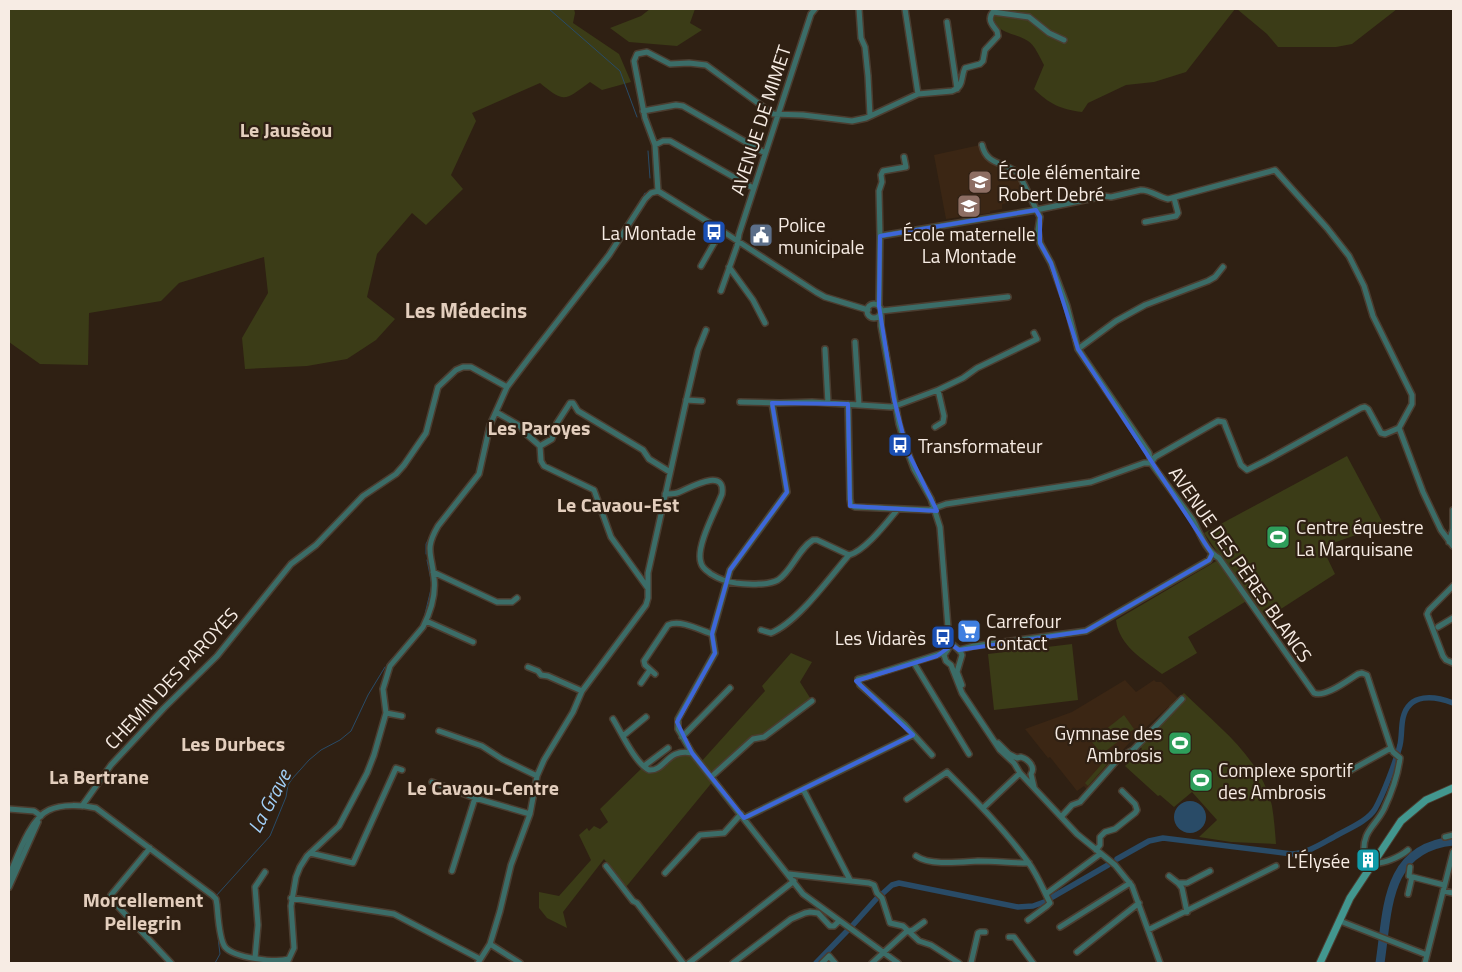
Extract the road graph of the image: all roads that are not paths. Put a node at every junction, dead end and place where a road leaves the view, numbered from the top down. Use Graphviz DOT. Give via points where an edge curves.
graph roads {
  1 [pos="815,9"];
  2 [pos="859,9"];
  3 [pos="905,9"];
  4 [pos="947,22"];
  5 [pos="1064,40"];
  6 [pos="957,89"];
  7 [pos="918,94"];
  8 [pos="643,112"];
  9 [pos="778,114"];
  10 [pos="870,116"];
  11 [pos="655,145"];
  12 [pos="982,145"];
  13 [pos="765,153"];
  14 [pos="904,157"];
  15 [pos="753,188"];
  16 [pos="658,191"];
  17 [pos="1174,198"];
  18 [pos="1036,210"];
  19 [pos="1145,222"];
  20 [pos="721,231"];
  21 [pos="880,236"];
  22 [pos="738,242"];
  23 [pos="701,266"];
  24 [pos="729,267"];
  25 [pos="1223,267"];
  26 [pos="721,291"];
  27 [pos="1008,297"];
  28 [pos="879,298"];
  29 [pos="873,304"];
  30 [pos="868,310"];
  31 [pos="880,310"];
  32 [pos="874,317"];
  33 [pos="765,323"];
  34 [pos="881,326"];
  35 [pos="706,330"];
  36 [pos="1034,333"];
  37 [pos="855,342"];
  38 [pos="825,349"];
  39 [pos="1078,349"];
  40 [pos="508,387"];
  41 [pos="938,390"];
  42 [pos="686,400"];
  43 [pos="702,401"];
  44 [pos="740,402"];
  45 [pos="772,403"];
  46 [pos="828,403"];
  47 [pos="848,404"];
  48 [pos="859,405"];
  49 [pos="896,406"];
  50 [pos="496,412"];
  51 [pos="935,427"];
  52 [pos="1399,428"];
  53 [pos="540,446"];
  54 [pos="1151,463"];
  55 [pos="670,472"];
  56 [pos="665,494"];
  57 [pos="934,508"];
  58 [pos="898,509"];
  59 [pos="1453,510"];
  60 [pos="1451,544"];
  61 [pos="1212,554"];
  62 [pos="849,555"];
  63 [pos="433,572"];
  64 [pos="727,582"];
  65 [pos="1453,586"];
  66 [pos="647,588"];
  67 [pos="517,598"];
  68 [pos="1453,618"];
  69 [pos="426,621"];
  70 [pos="1438,627"];
  71 [pos="761,630"];
  72 [pos="712,634"];
  73 [pos="949,640"];
  74 [pos="474,642"];
  75 [pos="957,649"];
  76 [pos="946,653"];
  77 [pos="914,663"];
  78 [pos="1453,663"];
  79 [pos="958,664"];
  80 [pos="951,665"];
  81 [pos="528,667"];
  82 [pos="641,683"];
  83 [pos="730,688"];
  84 [pos="582,691"];
  85 [pos="1182,699"];
  86 [pos="812,701"];
  87 [pos="386,713"];
  88 [pos="402,716"];
  89 [pos="646,717"];
  90 [pos="613,719"];
  91 [pos="984,724"];
  92 [pos="439,731"];
  93 [pos="623,736"];
  94 [pos="913,736"];
  95 [pos="682,737"];
  96 [pos="668,748"];
  97 [pos="1390,748"];
  98 [pos="692,752"];
  99 [pos="969,754"];
  100 [pos="932,755"];
  101 [pos="1015,761"];
  102 [pos="644,766"];
  103 [pos="402,770"];
  104 [pos="1021,774"];
  105 [pos="1031,774"];
  106 [pos="1342,775"];
  107 [pos="537,776"];
  108 [pos="711,776"];
  109 [pos="432,782"];
  110 [pos="1034,787"];
  111 [pos="1453,788"];
  112 [pos="803,789"];
  113 [pos="1122,791"];
  114 [pos="475,798"];
  115 [pos="907,799"];
  116 [pos="82,806"];
  117 [pos="983,808"];
  118 [pos="9,809"];
  119 [pos="530,814"];
  120 [pos="743,816"];
  121 [pos="40,817"];
  122 [pos="1061,817"];
  123 [pos="1453,835"];
  124 [pos="1445,837"];
  125 [pos="150,848"];
  126 [pos="1408,850"];
  127 [pos="1098,852"];
  128 [pos="1453,852"];
  129 [pos="310,853"];
  130 [pos="916,856"];
  131 [pos="1029,863"];
  132 [pos="1371,865"];
  133 [pos="606,866"];
  134 [pos="1276,866"];
  135 [pos="1410,868"];
  136 [pos="452,871"];
  137 [pos="1210,871"];
  138 [pos="265,872"];
  139 [pos="665,873"];
  140 [pos="789,874"];
  141 [pos="9,876"];
  142 [pos="1169,876"];
  143 [pos="1412,877"];
  144 [pos="850,880"];
  145 [pos="794,881"];
  146 [pos="1178,883"];
  147 [pos="1130,884"];
  148 [pos="9,886"];
  149 [pos="1444,888"];
  150 [pos="1453,893"];
  151 [pos="1408,894"];
  152 [pos="291,898"];
  153 [pos="1047,898"];
  154 [pos="1139,903"];
  155 [pos="1187,912"];
  156 [pos="1028,920"];
  157 [pos="839,921"];
  158 [pos="1340,921"];
  159 [pos="924,922"];
  160 [pos="1060,928"];
  161 [pos="1148,930"];
  162 [pos="910,931"];
  163 [pos="985,932"];
  164 [pos="1009,937"];
  165 [pos="490,944"];
  166 [pos="883,952"];
  167 [pos="1077,952"];
  168 [pos="1427,954"];
  169 [pos="255,958"];
  170 [pos="288,961"];
  171 [pos="479,961"];
  172 [pos="275,962"];
  173 [pos="171,963"];
  174 [pos="520,963"];
  175 [pos="683,963"];
  176 [pos="689,963"];
  177 [pos="733,963"];
  178 [pos="822,963"];
  179 [pos="835,963"];
  180 [pos="872,963"];
  181 [pos="898,963"];
  182 [pos="959,963"];
  183 [pos="971,963"];
  184 [pos="1033,963"];
  185 [pos="1160,963"];
  186 [pos="1320,963"];
  187 [pos="1425,963"];
  1 -- 9 [label="street, AVENUE DE MIMET"];
  2 -- 10 [label="street"];
  3 -- 7 [label="street"];
  4 -- 6 [label="street"];
  5 -- 6 [label="street" via="1030,16 993,12 990,20 998,36 985,50 980,64 965,68 962,85"];
  6 -- 7 [label="street"];
  7 -- 10 [label="street"];
  8 -- 9 [label="street" via="634,58 647,52 670,64 706,65 773,114"];
  8 -- 11 [label="street"];
  8 -- 13 [label="street" via="683,106"];
  9 -- 10 [label="street" via="852,121"];
  9 -- 13 [label="street, AVENUE DE MIMET"];
  11 -- 15 [label="street" via="670,141"];
  11 -- 16 [label="street"];
  12 -- 18 [label="street, AVENUE DES PÈRES BLANCS" via="991,160 1019,174"];
  13 -- 15 [label="street, AVENUE DE MIMET"];
  14 -- 21 [label="street" via="906,167 882,172"];
  15 -- 22 [label="street, AVENUE DE MIMET"];
  16 -- 20 [label="street"];
  16 -- 40 [label="street" via="645,199 609,255"];
  17 -- 18 [label="street" via="1162,198 1141,190"];
  17 -- 19 [label="street" via="1176,216"];
  17 -- 52 [label="street" via="1275,170 1327,228 1357,270 1374,316 1412,395 1412,404"];
  18 -- 21 [label="street"];
  18 -- 39 [label="street, AVENUE DES PÈRES BLANCS" via="1040,217 1040,243 1067,306"];
  20 -- 22 [label="street"];
  20 -- 23 [label="street"];
  21 -- 28 [label="street"];
  22 -- 24 [label="street, AVENUE DE MIMET"];
  22 -- 30 [label="street" via="816,292"];
  24 -- 26 [label="street, AVENUE DE MIMET"];
  24 -- 33 [label="street"];
  25 -- 39 [label="street" via="1208,281 1146,305 1116,321"];
  27 -- 31 [label="street"];
  28 -- 29 [label="street"];
  28 -- 31 [label="street"];
  29 -- 30 [label="street"];
  29 -- 31 [label="street"];
  30 -- 32 [label="street" via="868,314"];
  31 -- 32 [label="street"];
  31 -- 34 [label="street"];
  32 -- 34 [label="street"];
  34 -- 49 [label="street"];
  35 -- 42 [label="street"];
  36 -- 41 [label="street" via="1037,339"];
  37 -- 48 [label="street"];
  38 -- 46 [label="street"];
  39 -- 54 [label="street, AVENUE DES PÈRES BLANCS" via="1149,453"];
  40 -- 50 [label="street"];
  40 -- 116 [label="street, CHEMIN DES PAROYES" via="466,366 444,380 438,387 426,432 404,465 363,496 316,545 291,564 217,656 111,766"];
  41 -- 49 [label="street"];
  41 -- 51 [label="street" via="944,416 943,422"];
  42 -- 43 [label="street"];
  42 -- 55 [label="street"];
  44 -- 45 [label="street"];
  45 -- 46 [label="street"];
  45 -- 64 [label="street" via="786,492 730,570"];
  46 -- 47 [label="street"];
  47 -- 48 [label="street"];
  47 -- 58 [label="street" via="851,505"];
  48 -- 49 [label="street"];
  49 -- 57 [label="street" via="914,469"];
  50 -- 53 [label="street" via="520,426"];
  50 -- 63 [label="street" via="479,474 433,534 429,548"];
  52 -- 54 [label="street" via="1382,433 1368,409 1361,408 1247,470 1241,465 1224,422 1218,421 1155,457"];
  52 -- 60 [label="street" via="1440,530"];
  53 -- 55 [label="street" via="552,438 557,422 570,403 643,450 649,459"];
  53 -- 66 [label="street" via="544,466 594,490 610,537"];
  54 -- 57 [label="street" via="1091,482"];
  54 -- 61 [label="street, AVENUE DES PÈRES BLANCS" via="1193,520"];
  55 -- 56 [label="street"];
  56 -- 64 [label="street" via="707,481 720,483 722,494 703,537 700,560 703,568"];
  56 -- 66 [label="street"];
  57 -- 58 [label="street"];
  57 -- 73 [label="street" via="941,534"];
  58 -- 62 [label="street" via="855,554"];
  59 -- 60 [label="street"];
  61 -- 75 [label="street" via="1209,560 1086,631"];
  61 -- 97 [label="street, AVENUE DES PÈRES BLANCS" via="1219,558 1314,693 1327,692 1358,674 1367,675"];
  62 -- 64 [label="street" via="813,540 777,581"];
  62 -- 71 [label="street" via="780,630 771,634"];
  63 -- 67 [label="street" via="497,602 512,602"];
  63 -- 69 [label="street" via="432,598"];
  64 -- 72 [label="street"];
  65 -- 78 [label="street" via="1427,614 1442,656"];
  66 -- 84 [label="street" via="648,598 643,611"];
  68 -- 70 [label="street"];
  69 -- 74 [label="street"];
  69 -- 87 [label="street" via="387,673 383,689"];
  72 -- 82 [label="street" via="680,624 668,625 644,660 653,672"];
  72 -- 95 [label="street" via="715,653 677,722"];
  73 -- 75 [label="street"];
  73 -- 76 [label="street"];
  75 -- 76 [label="street"];
  75 -- 79 [label="street" via="962,656"];
  76 -- 77 [label="street"];
  76 -- 80 [label="street"];
  77 -- 94 [label="street" via="858,679 860,685"];
  77 -- 99 [label="street"];
  79 -- 80 [label="street"];
  79 -- 91 [label="street" via="960,682"];
  80 -- 91 [label="street" via="962,693"];
  81 -- 84 [label="street"];
  83 -- 95 [label="street"];
  84 -- 107 [label="street"];
  85 -- 122 [label="street" via="1133,750 1120,757 1080,802 1072,805"];
  86 -- 108 [label="street" via="764,737 753,739"];
  87 -- 88 [label="street"];
  87 -- 129 [label="street" via="374,756 340,826"];
  89 -- 93 [label="street"];
  90 -- 93 [label="street"];
  91 -- 101 [label="street"];
  92 -- 107 [label="street" via="482,746"];
  93 -- 102 [label="street"];
  94 -- 100 [label="street"];
  94 -- 112 [label="street"];
  95 -- 98 [label="street"];
  96 -- 102 [label="street"];
  97 -- 106 [label="street"];
  97 -- 132 [label="street, AVENUE DES PÈRES BLANCS" via="1400,761 1387,802 1364,839 1364,859"];
  98 -- 102 [label="street" via="678,752 653,770"];
  98 -- 108 [label="street"];
  101 -- 104 [label="street"];
  101 -- 105 [label="street" via="1023,757 1033,769"];
  103 -- 129 [label="street" via="396,768 353,863"];
  104 -- 105 [label="street"];
  104 -- 110 [label="street"];
  104 -- 117 [label="street"];
  105 -- 110 [label="street"];
  107 -- 119 [label="street"];
  108 -- 120 [label="street"];
  109 -- 114 [label="street"];
  110 -- 122 [label="street"];
  111 -- 132 [label="main road" via="1411,811 1390,834"];
  112 -- 120 [label="street"];
  112 -- 144 [label="street"];
  113 -- 127 [label="street" via="1137,810 1100,837"];
  114 -- 119 [label="street"];
  114 -- 136 [label="street"];
  115 -- 117 [label="street" via="947,772"];
  116 -- 121 [label="street" via="51,809"];
  116 -- 125 [label="street" via="100,810"];
  117 -- 131 [label="street"];
  118 -- 121 [label="street" via="34,811"];
  119 -- 165 [label="street" via="511,865"];
  120 -- 139 [label="street" via="724,833 700,835"];
  120 -- 140 [label="street"];
  121 -- 141 [label="street" via="31,828"];
  121 -- 148 [label="street"];
  122 -- 127 [label="street"];
  123 -- 124 [label="street"];
  125 -- 169 [label="street" via="216,899 225,946 233,953"];
  125 -- 173 [label="street" via="110,898"];
  126 -- 132 [label="street" via="1401,857"];
  127 -- 147 [label="street" via="1115,865"];
  127 -- 153 [label="street"];
  128 -- 149 [label="street"];
  129 -- 152 [label="street" via="300,867"];
  130 -- 131 [label="street" via="922,860"];
  131 -- 153 [label="street"];
  132 -- 158 [label="main road"];
  133 -- 175 [label="street"];
  134 -- 155 [label="street"];
  135 -- 143 [label="street" via="1408,874"];
  137 -- 146 [label="street" via="1187,883"];
  138 -- 169 [label="street" via="255,887 258,925"];
  140 -- 144 [label="street"];
  140 -- 145 [label="street"];
  142 -- 146 [label="street"];
  143 -- 149 [label="street"];
  143 -- 151 [label="street"];
  144 -- 162 [label="street" via="874,885 890,923"];
  145 -- 157 [label="street" via="803,894"];
  145 -- 176 [label="street"];
  146 -- 155 [label="street"];
  147 -- 154 [label="street"];
  147 -- 160 [label="street"];
  149 -- 150 [label="street"];
  149 -- 168 [label="street"];
  152 -- 170 [label="street" via="294,948"];
  152 -- 171 [label="street" via="394,914"];
  153 -- 156 [label="street"];
  154 -- 161 [label="street"];
  154 -- 167 [label="street"];
  155 -- 161 [label="street"];
  157 -- 166 [label="street"];
  157 -- 177 [label="street" via="830,926 818,913 805,913 791,919"];
  158 -- 168 [label="street"];
  158 -- 186 [label="main road"];
  159 -- 162 [label="street"];
  161 -- 185 [label="street"];
  162 -- 166 [label="street"];
  162 -- 182 [label="street" via="919,941"];
  163 -- 183 [label="street" via="978,933"];
  164 -- 184 [label="street" via="1014,937"];
  165 -- 171 [label="street"];
  165 -- 174 [label="street"];
  166 -- 180 [label="street"];
  166 -- 181 [label="street"];
  168 -- 187 [label="street"];
  169 -- 172 [label="street"];
  170 -- 172 [label="street"];
  178 -- 179 [label="street" via="830,956"];
}
